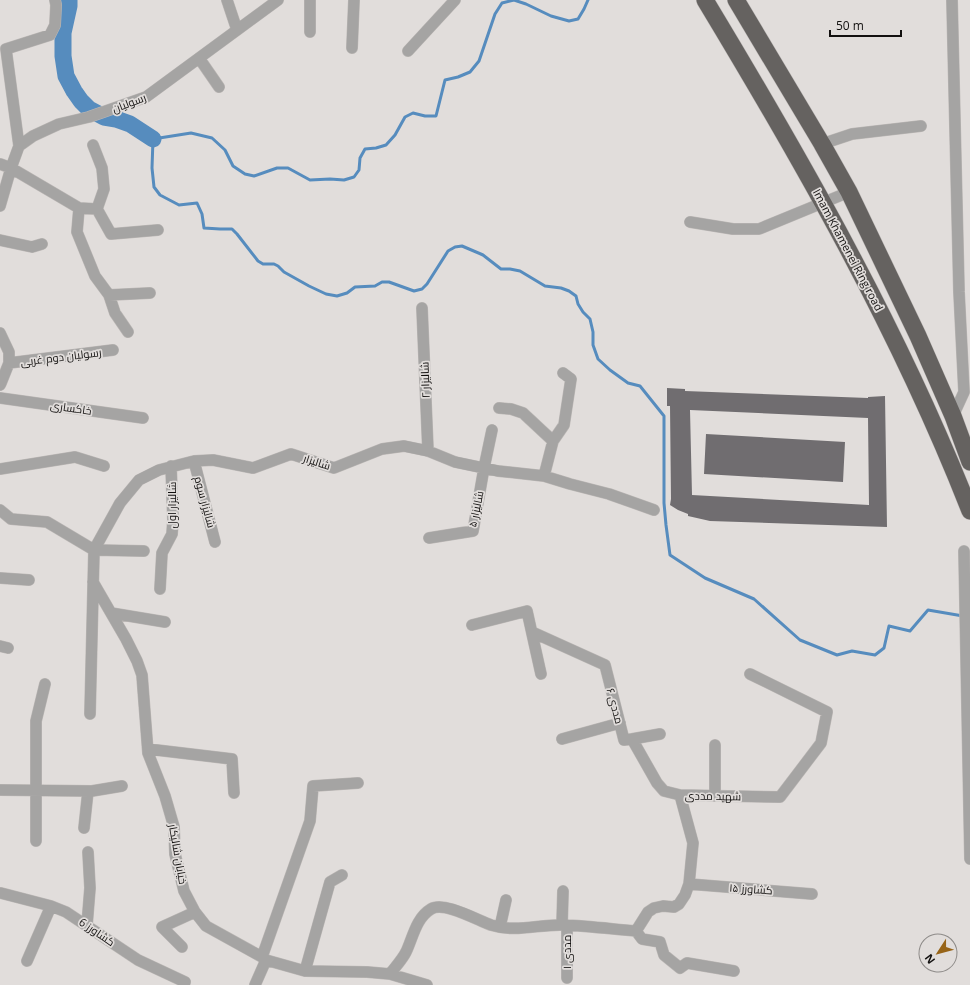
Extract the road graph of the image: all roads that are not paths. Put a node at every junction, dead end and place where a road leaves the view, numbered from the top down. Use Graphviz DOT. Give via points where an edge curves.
graph roads {
  1 [pos="55,0"];
  2 [pos="227,0"];
  3 [pos="278,0"];
  4 [pos="310,0"];
  5 [pos="354,0"];
  6 [pos="455,0"];
  7 [pos="705,0"];
  8 [pos="736,0"];
  9 [pos="952,0"];
  10 [pos="237,30"];
  11 [pos="310,32"];
  12 [pos="352,48"];
  13 [pos="408,51"];
  14 [pos="199,58"];
  15 [pos="220,87"];
  16 [pos="921,126"];
  17 [pos="822,144"];
  18 [pos="93,145"];
  19 [pos="19,146"];
  20 [pos="0,164"];
  21 [pos="11,168"];
  22 [pos="849,192"];
  23 [pos="823,202"];
  24 [pos="0,206"];
  25 [pos="79,208"];
  26 [pos="97,209"];
  27 [pos="690,222"];
  28 [pos="158,230"];
  29 [pos="0,240"];
  30 [pos="42,244"];
  31 [pos="150,293"];
  32 [pos="109,295"];
  33 [pos="422,308"];
  34 [pos="128,332"];
  35 [pos="0,333"];
  36 [pos="113,350"];
  37 [pos="9,364"];
  38 [pos="563,373"];
  39 [pos="0,385"];
  40 [pos="967,392"];
  41 [pos="0,398"];
  42 [pos="499,408"];
  43 [pos="953,416"];
  44 [pos="143,418"];
  45 [pos="492,430"];
  46 [pos="553,441"];
  47 [pos="428,451"];
  48 [pos="194,461"];
  49 [pos="970,462"];
  50 [pos="104,466"];
  51 [pos="171,466"];
  52 [pos="484,468"];
  53 [pos="0,469"];
  54 [pos="544,476"];
  55 [pos="0,510"];
  56 [pos="654,510"];
  57 [pos="970,511"];
  58 [pos="429,538"];
  59 [pos="215,542"];
  60 [pos="94,550"];
  61 [pos="144,551"];
  62 [pos="964,551"];
  63 [pos="0,578"];
  64 [pos="28,580"];
  65 [pos="93,582"];
  66 [pos="160,589"];
  67 [pos="111,614"];
  68 [pos="165,622"];
  69 [pos="472,625"];
  70 [pos="532,632"];
  71 [pos="542,674"];
  72 [pos="750,674"];
  73 [pos="45,684"];
  74 [pos="90,714"];
  75 [pos="620,723"];
  76 [pos="660,734"];
  77 [pos="632,738"];
  78 [pos="562,739"];
  79 [pos="715,745"];
  80 [pos="148,749"];
  81 [pos="358,783"];
  82 [pos="122,786"];
  83 [pos="0,790"];
  84 [pos="36,790"];
  85 [pos="88,791"];
  86 [pos="234,793"];
  87 [pos="680,795"];
  88 [pos="715,796"];
  89 [pos="84,828"];
  90 [pos="36,841"];
  91 [pos="88,852"];
  92 [pos="970,859"];
  93 [pos="342,875"];
  94 [pos="689,884"];
  95 [pos="563,891"];
  96 [pos="1,893"];
  97 [pos="812,894"];
  98 [pos="506,900"];
  99 [pos="51,906"];
  100 [pos="195,912"];
  101 [pos="87,925"];
  102 [pos="565,925"];
  103 [pos="500,926"];
  104 [pos="636,931"];
  105 [pos="182,947"];
  106 [pos="264,959"];
  107 [pos="27,961"];
  108 [pos="305,971"];
  109 [pos="734,971"];
  110 [pos="390,974"];
  111 [pos="567,978"];
  112 [pos="184,985"];
  113 [pos="255,985"];
  114 [pos="427,985"];
  1 -- 19 [label="street" via="55,25 50,35 6,49"];
  2 -- 10 [label="street"];
  3 -- 10 [label="street, رسولیان"];
  4 -- 11 [label="street"];
  5 -- 12 [label="street"];
  6 -- 13 [label="street"];
  7 -- 23 [label="highway, Imam Khamenei Ring road"];
  8 -- 17 [label="highway"];
  9 -- 40 [label="street" via="960,292"];
  10 -- 14 [label="street, رسولیان"];
  14 -- 15 [label="street"];
  14 -- 19 [label="street, رسولیان" via="146,97 89,117 59,124 33,136"];
  16 -- 17 [label="street" via="852,134"];
  17 -- 22 [label="highway"];
  18 -- 26 [label="street" via="102,168 104,189"];
  19 -- 21 [label="street"];
  20 -- 21 [label="street"];
  21 -- 24 [label="street"];
  21 -- 25 [label="street"];
  22 -- 23 [label="street"];
  22 -- 43 [label="highway" via="915,329"];
  23 -- 27 [label="street" via="759,229 733,229"];
  23 -- 57 [label="highway, Imam Khamenei Ring road" via="898,344"];
  25 -- 26 [label="street"];
  25 -- 32 [label="street" via="77,232 95,276"];
  26 -- 28 [label="street" via="111,234"];
  29 -- 30 [label="street" via="32,247"];
  31 -- 32 [label="street"];
  32 -- 34 [label="street" via="115,313"];
  33 -- 47 [label="street, شالیزار ۲"];
  35 -- 37 [label="street" via="8,352"];
  36 -- 37 [label="street, رسولیان دوم غربی"];
  37 -- 39 [label="street"];
  38 -- 46 [label="street" via="571,379 570,387 564,425"];
  40 -- 43 [label="street"];
  41 -- 44 [label="street, خاکساری"];
  42 -- 46 [label="street" via="511,408 523,413"];
  43 -- 49 [label="highway"];
  45 -- 52 [label="street"];
  46 -- 54 [label="street"];
  47 -- 48 [label="street, شالیزار" via="404,446 382,449 334,468 291,454 253,468 213,460"];
  47 -- 52 [label="street, شالیزار" via="455,462"];
  48 -- 51 [label="street, شالیزار"];
  48 -- 59 [label="street, شالیزار سوم"];
  50 -- 53 [label="street" via="75,457"];
  51 -- 60 [label="street, شالیزار" via="139,480 120,503"];
  51 -- 66 [label="street, شالیزار اول" via="172,534 162,553"];
  52 -- 54 [label="street, شالیزار"];
  52 -- 58 [label="street, شالیزار ۵" via="473,531"];
  54 -- 56 [label="street, شالیزار"];
  55 -- 60 [label="street" via="11,519 47,522"];
  60 -- 61 [label="street"];
  60 -- 65 [label="street"];
  62 -- 92 [label="street"];
  63 -- 64 [label="street"];
  65 -- 67 [label="street, خیابان شالیکار"];
  65 -- 74 [label="street"];
  67 -- 68 [label="street"];
  67 -- 80 [label="street, خیابان شالیکار" via="126,639 142,675"];
  69 -- 70 [label="street" via="527,611"];
  70 -- 71 [label="street"];
  70 -- 75 [label="street, مددی ۶" via="605,665"];
  72 -- 88 [label="street, شهید مددی" via="827,712 821,742 780,797"];
  73 -- 84 [label="street" via="36,721"];
  75 -- 77 [label="street, مددی ۶" via="624,740"];
  75 -- 78 [label="street"];
  76 -- 77 [label="street"];
  77 -- 87 [label="street, مددی ۶" via="657,783 664,791"];
  79 -- 88 [label="street"];
  80 -- 86 [label="street" via="232,759"];
  80 -- 100 [label="street, خیابان شالیکار" via="174,827 175,854 184,891"];
  81 -- 106 [label="street" via="313,786 310,821"];
  82 -- 85 [label="street"];
  83 -- 84 [label="street"];
  84 -- 85 [label="street"];
  84 -- 90 [label="street"];
  85 -- 89 [label="street"];
  87 -- 88 [label="street, شهید مددی"];
  87 -- 94 [label="street, شهید مددی" via="693,843"];
  91 -- 101 [label="street" via="90,888"];
  93 -- 108 [label="street" via="330,882"];
  94 -- 97 [label="street, کشاورز ۱۵"];
  94 -- 104 [label="street, شهید مددی" via="679,904 674,907 654,908 648,912"];
  95 -- 102 [label="street, مددی ۱"];
  96 -- 99 [label="street, کشاورز 6"];
  98 -- 103 [label="street"];
  99 -- 101 [label="street, کشاورز 6"];
  99 -- 107 [label="street"];
  100 -- 105 [label="street" via="162,927"];
  100 -- 106 [label="street, خیابان شالیکار" via="206,926"];
  101 -- 112 [label="street, کشاورز 6" via="138,960 185,982"];
  102 -- 103 [label="street" via="515,929"];
  102 -- 104 [label="street"];
  102 -- 111 [label="street, مددی ۱"];
  103 -- 110 [label="street" via="442,906 432,908 424,914 417,925 406,954"];
  104 -- 109 [label="street" via="642,939 660,942 664,955 680,968 687,963"];
  106 -- 108 [label="street, خیابان شالیکار"];
  106 -- 113 [label="street"];
  108 -- 110 [label="street, خیابان شالیکار"];
  110 -- 114 [label="street, خیابان شالیکار"];
}
